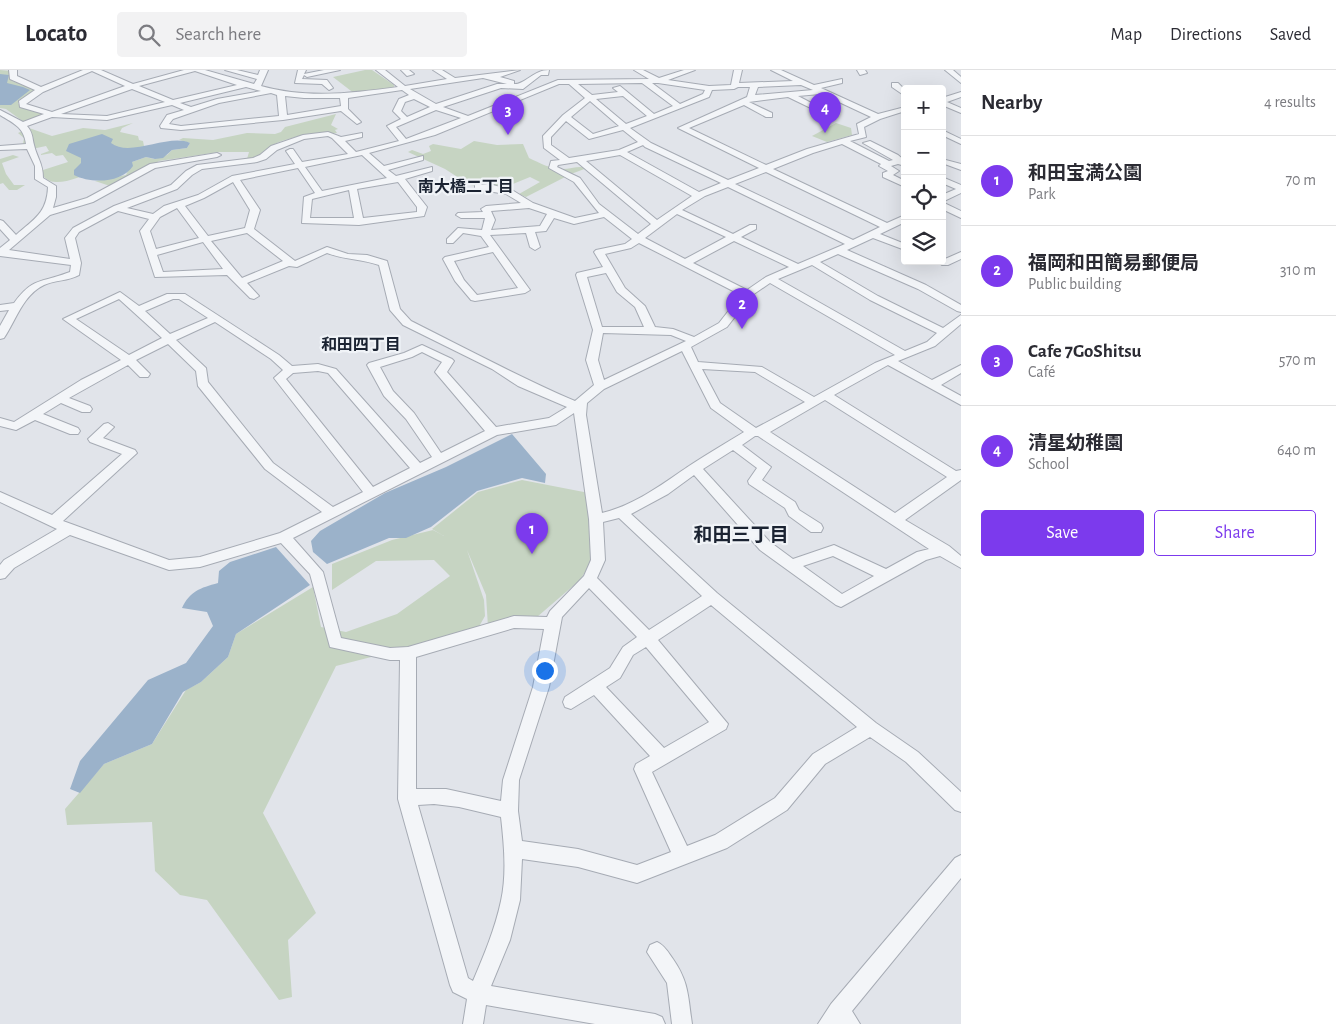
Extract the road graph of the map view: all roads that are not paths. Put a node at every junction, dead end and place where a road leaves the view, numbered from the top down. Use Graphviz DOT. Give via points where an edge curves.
graph roads {
  1 [pos="13,70"];
  2 [pos="89,70"];
  3 [pos="95,70"];
  4 [pos="192,70"];
  5 [pos="198,70"];
  6 [pos="229,70"];
  7 [pos="264,70"];
  8 [pos="336,70"];
  9 [pos="380,70"];
  10 [pos="437,70"];
  11 [pos="516,70"];
  12 [pos="544,70"];
  13 [pos="638,70"];
  14 [pos="691,70"];
  15 [pos="738,70"];
  16 [pos="775,70"];
  17 [pos="949,70"];
  18 [pos="301,72"];
  19 [pos="502,72"];
  20 [pos="493,76"];
  21 [pos="260,78"];
  22 [pos="452,80"];
  23 [pos="570,81"];
  24 [pos="609,81"];
  25 [pos="644,81"];
  26 [pos="658,81"];
  27 [pos="839,81"];
  28 [pos="961,81"];
  29 [pos="802,83"];
  30 [pos="755,84"];
  31 [pos="245,85"];
  32 [pos="734,85"];
  33 [pos="895,85"];
  34 [pos="132,86"];
  35 [pos="257,87"];
  36 [pos="520,87"];
  37 [pos="329,88"];
  38 [pos="404,88"];
  39 [pos="709,88"];
  40 [pos="40,90"];
  41 [pos="817,90"];
  42 [pos="901,90"];
  43 [pos="271,91"];
  44 [pos="535,92"];
  45 [pos="281,93"];
  46 [pos="624,94"];
  47 [pos="961,94"];
  48 [pos="789,95"];
  49 [pos="344,96"];
  50 [pos="414,96"];
  51 [pos="589,98"];
  52 [pos="747,100"];
  53 [pos="837,100"];
  54 [pos="946,100"];
  55 [pos="171,102"];
  56 [pos="946,103"];
  57 [pos="436,107"];
  58 [pos="679,107"];
  59 [pos="342,108"];
  60 [pos="191,110"];
  61 [pos="901,111"];
  62 [pos="961,111"];
  63 [pos="0,112"];
  64 [pos="50,114"];
  65 [pos="769,115"];
  66 [pos="566,117"];
  67 [pos="653,117"];
  68 [pos="877,117"];
  69 [pos="283,118"];
  70 [pos="468,118"];
  71 [pos="406,120"];
  72 [pos="357,122"];
  73 [pos="22,125"];
  74 [pos="624,128"];
  75 [pos="946,134"];
  76 [pos="359,135"];
  77 [pos="855,138"];
  78 [pos="339,140"];
  79 [pos="843,141"];
  80 [pos="404,142"];
  81 [pos="644,142"];
  82 [pos="961,142"];
  83 [pos="30,146"];
  84 [pos="0,148"];
  85 [pos="290,151"];
  86 [pos="621,152"];
  87 [pos="358,153"];
  88 [pos="263,157"];
  89 [pos="420,158"];
  90 [pos="578,159"];
  91 [pos="566,160"];
  92 [pos="946,161"];
  93 [pos="901,162"];
  94 [pos="888,164"];
  95 [pos="301,165"];
  96 [pos="961,167"];
  97 [pos="382,169"];
  98 [pos="429,169"];
  99 [pos="764,169"];
  100 [pos="235,178"];
  101 [pos="397,179"];
  102 [pos="901,182"];
  103 [pos="946,182"];
  104 [pos="730,183"];
  105 [pos="352,187"];
  106 [pos="478,187"];
  107 [pos="960,191"];
  108 [pos="320,194"];
  109 [pos="699,196"];
  110 [pos="946,197"];
  111 [pos="179,204"];
  112 [pos="530,205"];
  113 [pos="946,207"];
  114 [pos="117,208"];
  115 [pos="677,211"];
  116 [pos="47,213"];
  117 [pos="557,214"];
  118 [pos="606,214"];
  119 [pos="489,215"];
  120 [pos="961,215"];
  121 [pos="461,216"];
  122 [pos="154,217"];
  123 [pos="901,220"];
  124 [pos="359,222"];
  125 [pos="0,224"];
  126 [pos="658,225"];
  127 [pos="753,227"];
  128 [pos="887,227"];
  129 [pos="249,230"];
  130 [pos="530,230"];
  131 [pos="485,233"];
  132 [pos="872,234"];
  133 [pos="732,237"];
  134 [pos="205,239"];
  135 [pos="639,239"];
  136 [pos="16,240"];
  137 [pos="450,241"];
  138 [pos="853,244"];
  139 [pos="901,245"];
  140 [pos="535,247"];
  141 [pos="495,249"];
  142 [pos="838,250"];
  143 [pos="1,253"];
  144 [pos="152,253"];
  145 [pos="961,255"];
  146 [pos="812,261"];
  147 [pos="290,262"];
  148 [pos="76,263"];
  149 [pos="685,263"];
  150 [pos="946,263"];
  151 [pos="524,267"];
  152 [pos="796,267"];
  153 [pos="609,269"];
  154 [pos="510,270"];
  155 [pos="230,272"];
  156 [pos="770,279"];
  157 [pos="240,282"];
  158 [pos="747,294"];
  159 [pos="254,296"];
  160 [pos="17,306"];
  161 [pos="0,308"];
  162 [pos="961,309"];
  163 [pos="138,310"];
  164 [pos="216,318"];
  165 [pos="961,318"];
  166 [pos="598,330"];
  167 [pos="651,330"];
  168 [pos="947,331"];
  169 [pos="0,336"];
  170 [pos="961,336"];
  171 [pos="168,339"];
  172 [pos="689,343"];
  173 [pos="904,355"];
  174 [pos="130,360"];
  175 [pos="889,361"];
  176 [pos="694,365"];
  177 [pos="961,368"];
  178 [pos="290,370"];
  179 [pos="144,374"];
  180 [pos="933,385"];
  181 [pos="600,386"];
  182 [pos="825,395"];
  183 [pos="60,399"];
  184 [pos="961,401"];
  185 [pos="813,402"];
  186 [pos="579,404"];
  187 [pos="86,409"];
  188 [pos="34,415"];
  189 [pos="0,422"];
  190 [pos="108,427"];
  191 [pos="74,431"];
  192 [pos="493,432"];
  193 [pos="757,432"];
  194 [pos="734,445"];
  195 [pos="440,460"];
  196 [pos="695,468"];
  197 [pos="418,469"];
  198 [pos="959,475"];
  199 [pos="370,492"];
  200 [pos="0,497"];
  201 [pos="332,513"];
  202 [pos="622,513"];
  203 [pos="596,519"];
  204 [pos="896,520"];
  205 [pos="53,522"];
  206 [pos="816,528"];
  207 [pos="69,529"];
  208 [pos="284,537"];
  209 [pos="944,550"];
  210 [pos="961,563"];
  211 [pos="3,565"];
  212 [pos="791,565"];
  213 [pos="887,576"];
  214 [pos="589,579"];
  215 [pos="712,597"];
  216 [pos="553,622"];
  217 [pos="648,639"];
  218 [pos="408,652"];
  219 [pos="595,686"];
  220 [pos="571,702"];
  221 [pos="870,728"];
  222 [pos="663,758"];
  223 [pos="407,799"];
  224 [pos="961,804"];
  225 [pos="509,811"];
  226 [pos="514,849"];
  227 [pos="682,856"];
  228 [pos="961,864"];
  229 [pos="656,952"];
  230 [pos="478,994"];
  231 [pos="838,1020"];
  232 [pos="474,1024"];
  233 [pos="655,1024"];
  234 [pos="682,1024"];
  1 -- 40 [label="street" via="15,79 32,83"];
  2 -- 40 [label="street"];
  3 -- 34 [label="street"];
  4 -- 34 [label="street"];
  5 -- 31 [label="street"];
  6 -- 21 [label="street"];
  7 -- 21 [label="street"];
  8 -- 18 [label="street" via="315,74"];
  9 -- 38 [label="street"];
  10 -- 22 [label="street"];
  11 -- 19 [label="street"];
  12 -- 36 [label="street" via="545,73 539,73"];
  13 -- 26 [label="street"];
  14 -- 26 [label="street"];
  15 -- 32 [label="street"];
  16 -- 29 [label="street"];
  17 -- 28 [label="street"];
  18 -- 37 [label="street" via="298,81 324,82"];
  19 -- 20 [label="street"];
  20 -- 22 [label="street"];
  20 -- 36 [label="street"];
  21 -- 35 [label="street"];
  22 -- 38 [label="street"];
  23 -- 24 [label="street"];
  23 -- 44 [label="street" via="558,82"];
  23 -- 51 [label="street"];
  24 -- 25 [label="street"];
  24 -- 46 [label="street"];
  25 -- 26 [label="street"];
  25 -- 58 [label="street"];
  26 -- 39 [label="street"];
  27 -- 41 [label="street"];
  29 -- 30 [label="street"];
  29 -- 41 [label="street"];
  30 -- 32 [label="street"];
  30 -- 52 [label="street"];
  31 -- 35 [label="street"];
  31 -- 55 [label="street"];
  32 -- 39 [label="street"];
  33 -- 42 [label="street"];
  34 -- 55 [label="street"];
  34 -- 64 [label="street"];
  35 -- 43 [label="street"];
  36 -- 44 [label="street"];
  36 -- 57 [label="street" via="500,86"];
  38 -- 49 [label="street"];
  38 -- 50 [label="street"];
  39 -- 58 [label="street" via="706,95"];
  40 -- 64 [label="street" via="22,103"];
  41 -- 48 [label="street"];
  41 -- 53 [label="street"];
  43 -- 45 [label="street"];
  43 -- 60 [label="street"];
  44 -- 70 [label="street"];
  45 -- 49 [label="street"];
  45 -- 69 [label="street"];
  46 -- 51 [label="street"];
  46 -- 67 [label="street"];
  47 -- 54 [label="street"];
  48 -- 52 [label="street"];
  48 -- 53 [label="street" via="817,109"];
  49 -- 59 [label="street" via="345,108"];
  50 -- 57 [label="street"];
  50 -- 71 [label="street" via="402,101 397,111"];
  51 -- 66 [label="street"];
  51 -- 74 [label="street"];
  52 -- 65 [label="street"];
  52 -- 99 [label="street" via="682,128"];
  53 -- 68 [label="street"];
  55 -- 60 [label="street"];
  55 -- 64 [label="street" via="106,118"];
  56 -- 62 [label="street"];
  57 -- 70 [label="street"];
  57 -- 71 [label="street"];
  58 -- 67 [label="street"];
  59 -- 69 [label="street"];
  59 -- 72 [label="street"];
  60 -- 69 [label="street" via="170,118 164,126 181,128"];
  61 -- 68 [label="street"];
  63 -- 73 [label="street"];
  64 -- 73 [label="street"];
  66 -- 74 [label="street" via="592,137"];
  66 -- 91 [label="street" via="547,136 547,146"];
  67 -- 74 [label="street"];
  68 -- 77 [label="street" via="860,126 863,135"];
  70 -- 80 [label="street"];
  71 -- 80 [label="street" via="391,126"];
  73 -- 83 [label="street" via="29,134"];
  74 -- 81 [label="street"];
  75 -- 82 [label="street"];
  76 -- 78 [label="street"];
  77 -- 79 [label="street"];
  77 -- 93 [label="street"];
  78 -- 87 [label="street"];
  78 -- 88 [label="street" via="328,134 303,137 274,148"];
  79 -- 94 [label="street"];
  79 -- 99 [label="street"];
  80 -- 87 [label="street"];
  81 -- 86 [label="street"];
  81 -- 104 [label="street"];
  83 -- 84 [label="street"];
  83 -- 116 [label="street" via="40,166 39,179 52,186"];
  85 -- 95 [label="street"];
  86 -- 90 [label="street"];
  86 -- 109 [label="street"];
  87 -- 95 [label="street"];
  87 -- 97 [label="street"];
  88 -- 114 [label="street" via="200,167 189,172 174,187"];
  88 -- 116 [label="street" via="228,154 165,162 90,200"];
  89 -- 97 [label="street"];
  90 -- 91 [label="street"];
  90 -- 126 [label="street"];
  91 -- 118 [label="street" via="554,163 553,168 577,180"];
  92 -- 96 [label="street"];
  93 -- 94 [label="street"];
  94 -- 102 [label="street" via="883,166 895,171 886,175"];
  95 -- 100 [label="street"];
  95 -- 108 [label="street"];
  97 -- 101 [label="street"];
  98 -- 101 [label="street"];
  99 -- 104 [label="street"];
  99 -- 128 [label="street"];
  100 -- 111 [label="street"];
  100 -- 129 [label="street" via="255,210"];
  101 -- 105 [label="street"];
  101 -- 124 [label="street" via="422,207 420,214 387,221"];
  103 -- 107 [label="street"];
  104 -- 109 [label="street"];
  104 -- 138 [label="street"];
  105 -- 108 [label="street"];
  105 -- 124 [label="street"];
  106 -- 112 [label="street" via="509,192"];
  107 -- 110 [label="street"];
  108 -- 124 [label="street" via="308,197 305,221"];
  109 -- 115 [label="street"];
  111 -- 122 [label="street" via="164,208"];
  111 -- 134 [label="street"];
  112 -- 117 [label="street"];
  112 -- 119 [label="street" via="486,209"];
  113 -- 120 [label="street"];
  114 -- 122 [label="street"];
  114 -- 148 [label="street" via="76,230 70,238"];
  115 -- 126 [label="street"];
  115 -- 133 [label="street"];
  116 -- 136 [label="street"];
  117 -- 118 [label="street" via="574,221"];
  117 -- 130 [label="street" via="550,216 544,229"];
  118 -- 135 [label="street"];
  119 -- 121 [label="street"];
  119 -- 131 [label="street"];
  122 -- 144 [label="street" via="145,231"];
  123 -- 128 [label="street"];
  125 -- 136 [label="street"];
  126 -- 135 [label="street"];
  127 -- 133 [label="street"];
  128 -- 132 [label="street"];
  129 -- 134 [label="street"];
  129 -- 147 [label="street"];
  130 -- 131 [label="street"];
  130 -- 140 [label="street"];
  131 -- 137 [label="street" via="461,230"];
  131 -- 141 [label="street"];
  132 -- 138 [label="street"];
  132 -- 139 [label="street"];
  133 -- 149 [label="street"];
  133 -- 152 [label="street"];
  134 -- 144 [label="street"];
  134 -- 155 [label="street"];
  135 -- 149 [label="street"];
  135 -- 153 [label="street" via="628,246 599,252"];
  136 -- 143 [label="street"];
  138 -- 142 [label="street"];
  141 -- 154 [label="street"];
  141 -- 154 [label="street" via="448,259 474,298 525,290"];
  142 -- 146 [label="street"];
  142 -- 162 [label="street" via="922,287"];
  143 -- 148 [label="street"];
  144 -- 155 [label="street" via="159,275"];
  145 -- 150 [label="street"];
  146 -- 152 [label="street"];
  146 -- 168 [label="street" via="874,298"];
  147 -- 157 [label="street"];
  147 -- 186 [label="street" via="294,265 327,250 384,263 395,310 407,323 522,383"];
  148 -- 160 [label="street" via="75,273 67,278 41,283"];
  149 -- 158 [label="street"];
  151 -- 154 [label="street"];
  152 -- 156 [label="street"];
  153 -- 166 [label="street" via="581,275"];
  153 -- 167 [label="street" via="621,290 640,306"];
  155 -- 157 [label="street"];
  156 -- 158 [label="street"];
  156 -- 173 [label="street"];
  157 -- 159 [label="street"];
  158 -- 172 [label="street" via="723,325"];
  160 -- 161 [label="street"];
  160 -- 169 [label="street"];
  163 -- 164 [label="street" via="171,296 180,296"];
  163 -- 171 [label="street"];
  163 -- 174 [label="street" via="120,295 68,318"];
  164 -- 171 [label="street"];
  164 -- 178 [label="street"];
  165 -- 168 [label="street"];
  166 -- 167 [label="street"];
  166 -- 181 [label="street" via="592,360"];
  167 -- 172 [label="street" via="673,332"];
  168 -- 170 [label="street"];
  168 -- 173 [label="street" via="932,344"];
  171 -- 174 [label="street"];
  171 -- 201 [label="street" via="202,370 202,383 269,466"];
  172 -- 176 [label="street"];
  172 -- 181 [label="street"];
  173 -- 175 [label="street"];
  174 -- 179 [label="street"];
  174 -- 183 [label="street"];
  175 -- 180 [label="street"];
  175 -- 182 [label="street"];
  176 -- 185 [label="street" via="758,369"];
  176 -- 193 [label="street" via="716,405"];
  177 -- 180 [label="street"];
  178 -- 197 [label="street" via="318,368 332,371"];
  178 -- 199 [label="street" via="280,378"];
  180 -- 184 [label="street"];
  181 -- 186 [label="street"];
  182 -- 185 [label="street"];
  182 -- 198 [label="street"];
  183 -- 187 [label="street"];
  183 -- 188 [label="street"];
  185 -- 193 [label="street"];
  186 -- 192 [label="street" via="552,422"];
  186 -- 203 [label="street"];
  188 -- 189 [label="street" via="16,426"];
  188 -- 191 [label="street"];
  190 -- 205 [label="street" via="94,439 131,453"];
  192 -- 195 [label="street"];
  192 -- 195 [label="street" via="441,372 448,361 422,348 372,365 388,393 410,416"];
  193 -- 194 [label="street"];
  193 -- 204 [label="street"];
  194 -- 196 [label="street"];
  194 -- 206 [label="street" via="765,467 754,482 790,505 794,513"];
  195 -- 197 [label="street"];
  196 -- 202 [label="street"];
  196 -- 212 [label="street" via="765,546"];
  197 -- 199 [label="street"];
  198 -- 204 [label="street"];
  199 -- 201 [label="street"];
  200 -- 205 [label="street"];
  201 -- 208 [label="street"];
  202 -- 203 [label="street"];
  202 -- 215 [label="street"];
  203 -- 214 [label="street" via="598,560"];
  204 -- 209 [label="street"];
  205 -- 207 [label="street"];
  207 -- 208 [label="street" via="169,565 200,562"];
  207 -- 211 [label="street"];
  208 -- 218 [label="street" via="316,572 335,643 390,654"];
  209 -- 210 [label="street"];
  209 -- 213 [label="street" via="922,556"];
  212 -- 213 [label="street" via="834,550"];
  212 -- 213 [label="street" via="841,601"];
  214 -- 216 [label="street" via="554,616"];
  214 -- 217 [label="street"];
  215 -- 217 [label="street"];
  215 -- 221 [label="street"];
  216 -- 218 [label="street" via="514,622"];
  216 -- 225 [label="street" via="542,687 511,780"];
  217 -- 219 [label="street" via="628,651 615,674"];
  217 -- 222 [label="street" via="720,724"];
  218 -- 223 [label="street"];
  219 -- 220 [label="street"];
  219 -- 222 [label="street"];
  221 -- 224 [label="street" via="912,757"];
  221 -- 227 [label="street" via="819,759 781,804 721,842"];
  222 -- 227 [label="street" via="642,770"];
  223 -- 225 [label="street" via="426,795 461,798"];
  223 -- 230 [label="street" via="460,985"];
  225 -- 226 [label="street"];
  226 -- 227 [label="street" via="578,858 638,874"];
  226 -- 230 [label="street" via="511,900 500,940"];
  228 -- 231 [label="street"];
  229 -- 234 [label="street" via="676,980"];
  230 -- 232 [label="street"];
  230 -- 233 [label="street"];
}
